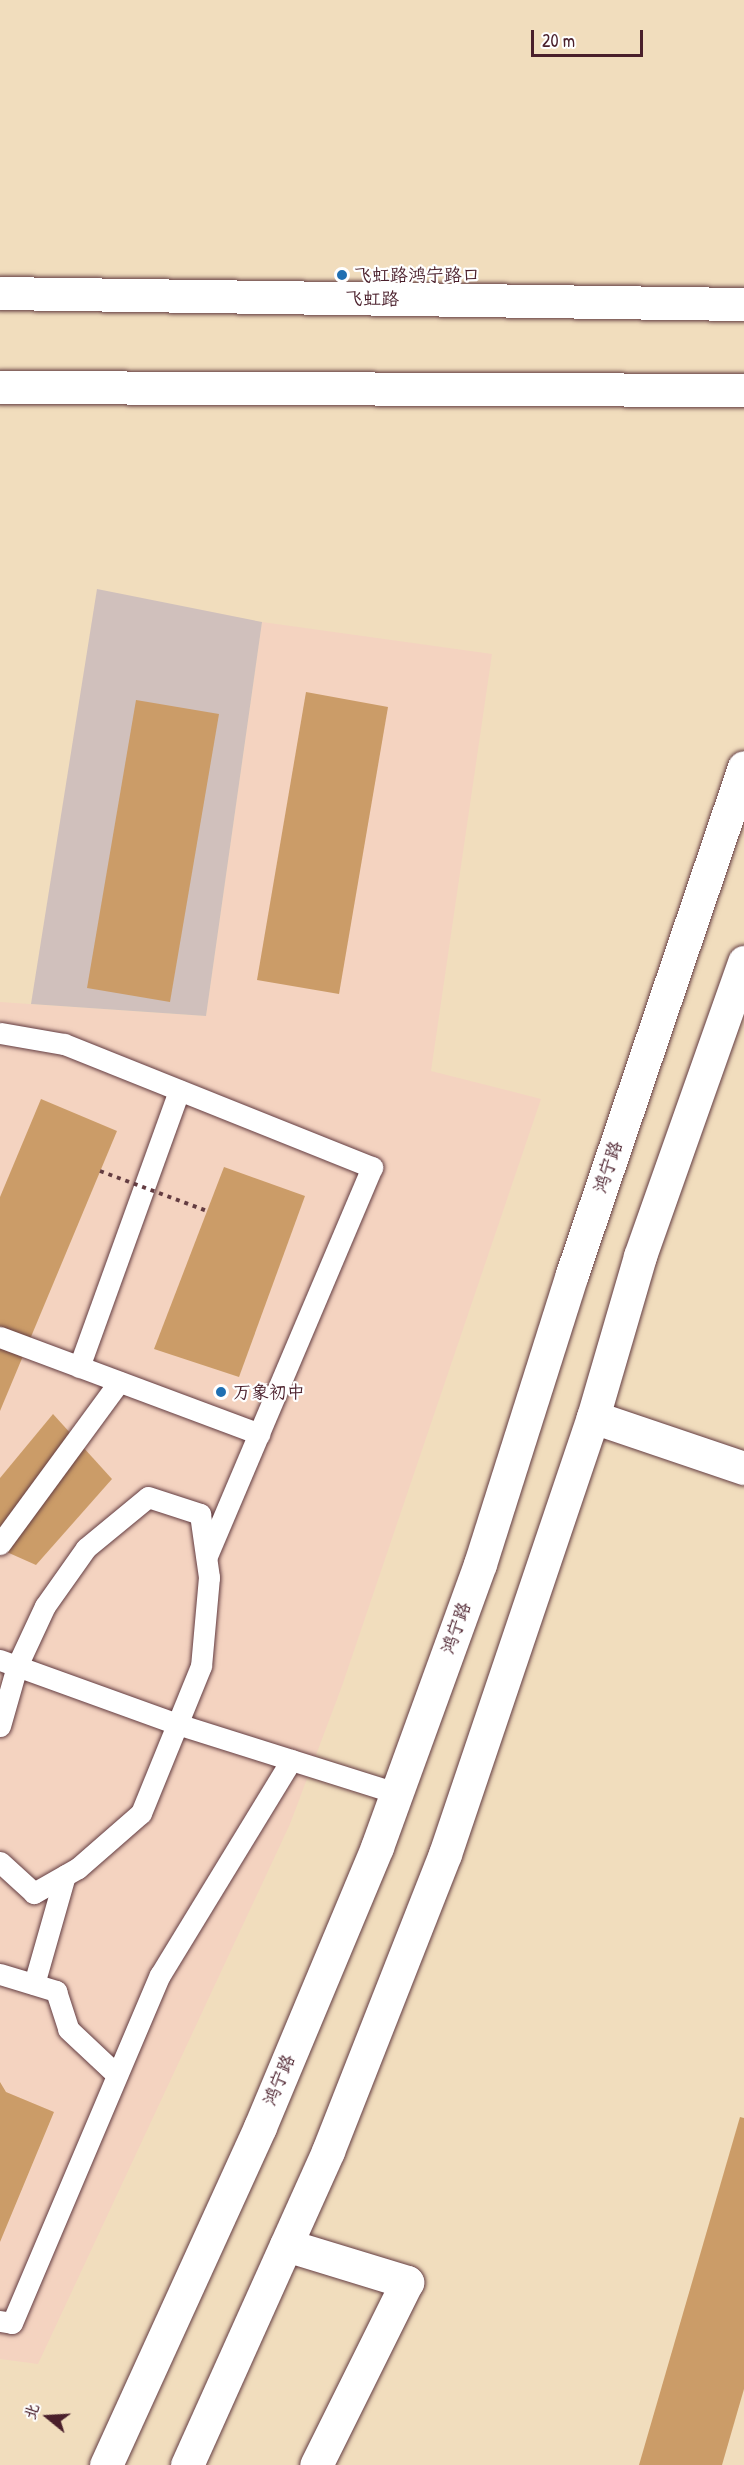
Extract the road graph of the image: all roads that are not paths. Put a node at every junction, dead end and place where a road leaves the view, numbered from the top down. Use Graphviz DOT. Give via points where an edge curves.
graph roads {
  1 [pos="0,293"];
  2 [pos="744,304"];
  3 [pos="0,387"];
  4 [pos="744,390"];
  5 [pos="744,767"];
  6 [pos="744,962"];
  7 [pos="0,1033"];
  8 [pos="179,1090"];
  9 [pos="0,1337"];
  10 [pos="79,1367"];
  11 [pos="119,1382"];
  12 [pos="592,1417"];
  13 [pos="259,1434"];
  14 [pos="744,1468"];
  15 [pos="0,1544"];
  16 [pos="207,1557"];
  17 [pos="8,1663"];
  18 [pos="177,1724"];
  19 [pos="0,1726"];
  20 [pos="291,1760"];
  21 [pos="396,1793"];
  22 [pos="0,1862"];
  23 [pos="64,1875"];
  24 [pos="0,1974"];
  25 [pos="34,1984"];
  26 [pos="117,2075"];
  27 [pos="286,2245"];
  28 [pos="0,2321"];
  29 [pos="106,2465"];
  30 [pos="187,2465"];
  31 [pos="316,2465"];
  1 -- 2 [label="main road, 飞虹路"];
  3 -- 4 [label="main road"];
  5 -- 21 [label="main road, 鸿宁路" via="572,1274 480,1564"];
  6 -- 12 [label="main road" via="640,1256"];
  7 -- 8 [label="lane" via="64,1044"];
  8 -- 10 [label="lane"];
  8 -- 13 [label="lane" via="372,1167"];
  9 -- 10 [label="lane"];
  10 -- 11 [label="lane"];
  11 -- 13 [label="lane"];
  11 -- 15 [label="lane"];
  12 -- 14 [label="main road"];
  12 -- 27 [label="main road" via="445,1854 328,2151"];
  13 -- 16 [label="lane"];
  16 -- 17 [label="lane" via="200,1514 148,1497 86,1548"];
  16 -- 18 [label="lane" via="209,1577 201,1666"];
  17 -- 18 [label="lane"];
  17 -- 19 [label="lane"];
  18 -- 20 [label="lane"];
  18 -- 23 [label="lane" via="141,1813"];
  20 -- 21 [label="lane"];
  20 -- 26 [label="lane" via="160,1975"];
  21 -- 29 [label="main road, 鸿宁路" via="260,2127"];
  22 -- 23 [label="lane" via="34,1893"];
  23 -- 25 [label="lane"];
  24 -- 25 [label="lane"];
  25 -- 26 [label="lane" via="56,1991 68,2029"];
  26 -- 28 [label="lane" via="12,2323"];
  27 -- 30 [label="main road"];
  27 -- 31 [label="main road" via="407,2282"];
}
